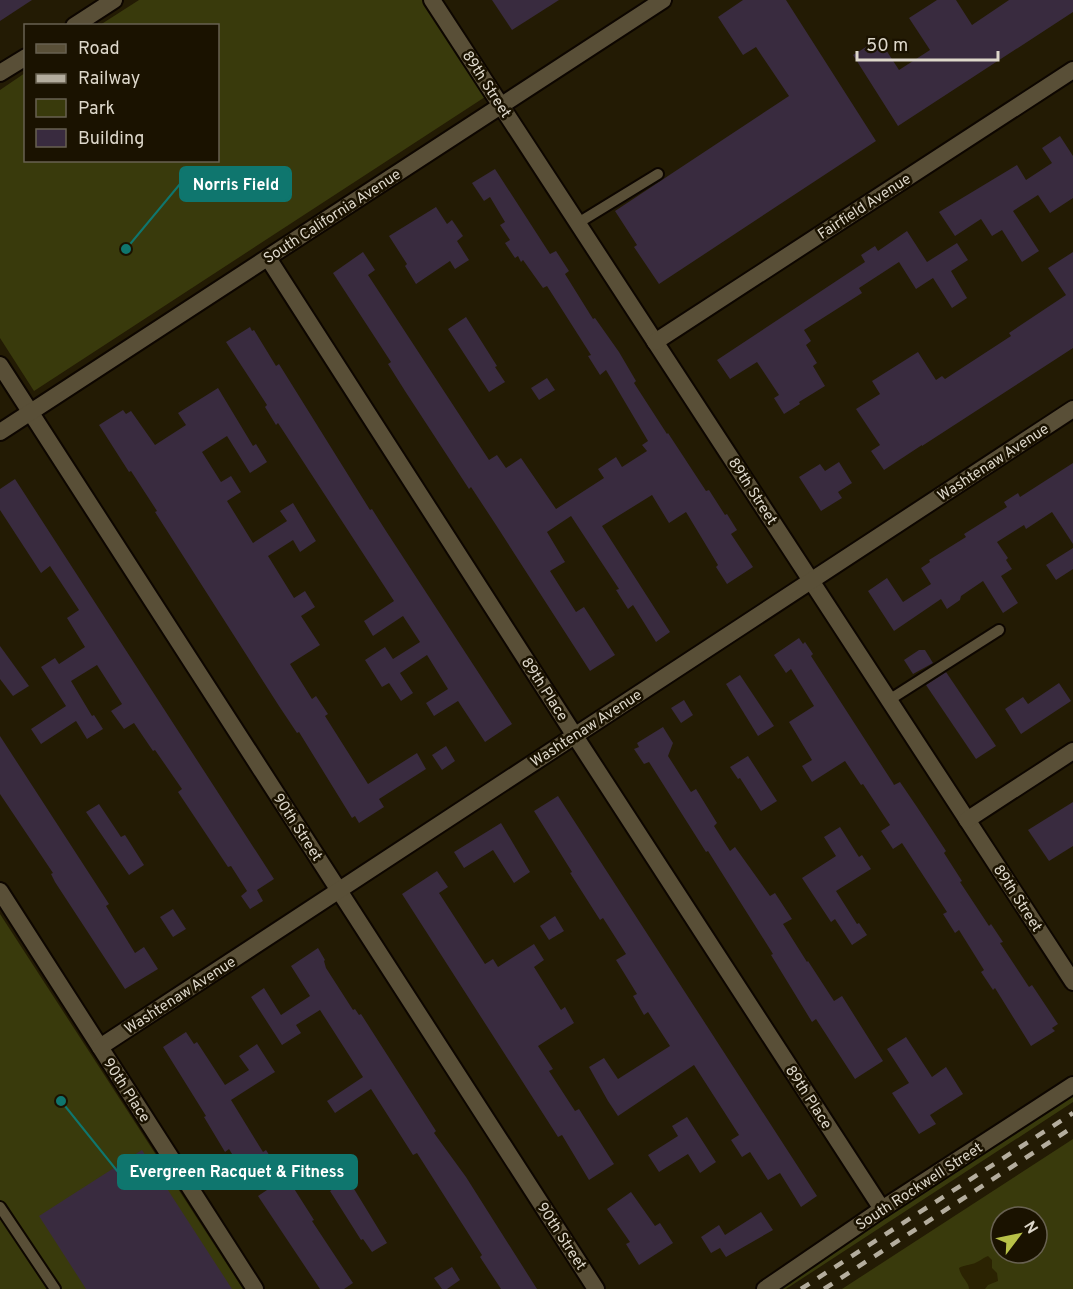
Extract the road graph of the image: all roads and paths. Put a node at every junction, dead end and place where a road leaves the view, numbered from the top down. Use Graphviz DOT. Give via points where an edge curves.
graph roads {
  1 [pos="114,0"];
  2 [pos="432,0"];
  3 [pos="663,0"];
  4 [pos="77,24"];
  5 [pos="24,58"];
  6 [pos="1073,70"];
  7 [pos="0,73"];
  8 [pos="501,106"];
  9 [pos="658,174"];
  10 [pos="578,223"];
  11 [pos="268,258"];
  12 [pos="656,342"];
  13 [pos="0,365"];
  14 [pos="1073,409"];
  15 [pos="30,413"];
  16 [pos="0,432"];
  17 [pos="811,581"];
  18 [pos="999,630"];
  19 [pos="889,700"];
  20 [pos="575,736"];
  21 [pos="1073,751"];
  22 [pos="967,820"];
  23 [pos="339,890"];
  24 [pos="0,891"];
  25 [pos="1073,982"];
  26 [pos="100,1047"];
  27 [pos="1073,1085"];
  28 [pos="0,1207"];
  29 [pos="882,1209"];
  30 [pos="54,1289"];
  31 [pos="255,1289"];
  32 [pos="596,1289"];
  33 [pos="765,1289"];
  1 -- 4 [label="street"];
  2 -- 8 [label="street, 89th Street"];
  3 -- 8 [label="street, South California Avenue"];
  5 -- 7 [label="street"];
  6 -- 12 [label="street, Fairfield Avenue"];
  8 -- 10 [label="street, 89th Street"];
  8 -- 11 [label="street, South California Avenue"];
  9 -- 10 [label="lane"];
  10 -- 12 [label="street, 89th Street"];
  11 -- 15 [label="street, South California Avenue"];
  11 -- 20 [label="street, 89th Place"];
  12 -- 17 [label="street, 89th Street"];
  13 -- 15 [label="street, 90th Street"];
  14 -- 17 [label="street, Washtenaw Avenue"];
  15 -- 16 [label="street, South California Avenue"];
  15 -- 23 [label="street, 90th Street"];
  17 -- 19 [label="street, 89th Street"];
  17 -- 20 [label="street, Washtenaw Avenue"];
  18 -- 19 [label="lane"];
  19 -- 22 [label="street, 89th Street"];
  20 -- 23 [label="street, Washtenaw Avenue"];
  20 -- 29 [label="street, 89th Place"];
  21 -- 22 [label="street"];
  22 -- 25 [label="street, 89th Street"];
  23 -- 26 [label="street, Washtenaw Avenue"];
  23 -- 32 [label="street, 90th Street"];
  24 -- 26 [label="street, 90th Place"];
  26 -- 31 [label="street, 90th Place"];
  27 -- 29 [label="street, South Rockwell Street"];
  28 -- 30 [label="lane"];
  29 -- 33 [label="street, South Rockwell Street"];
}
